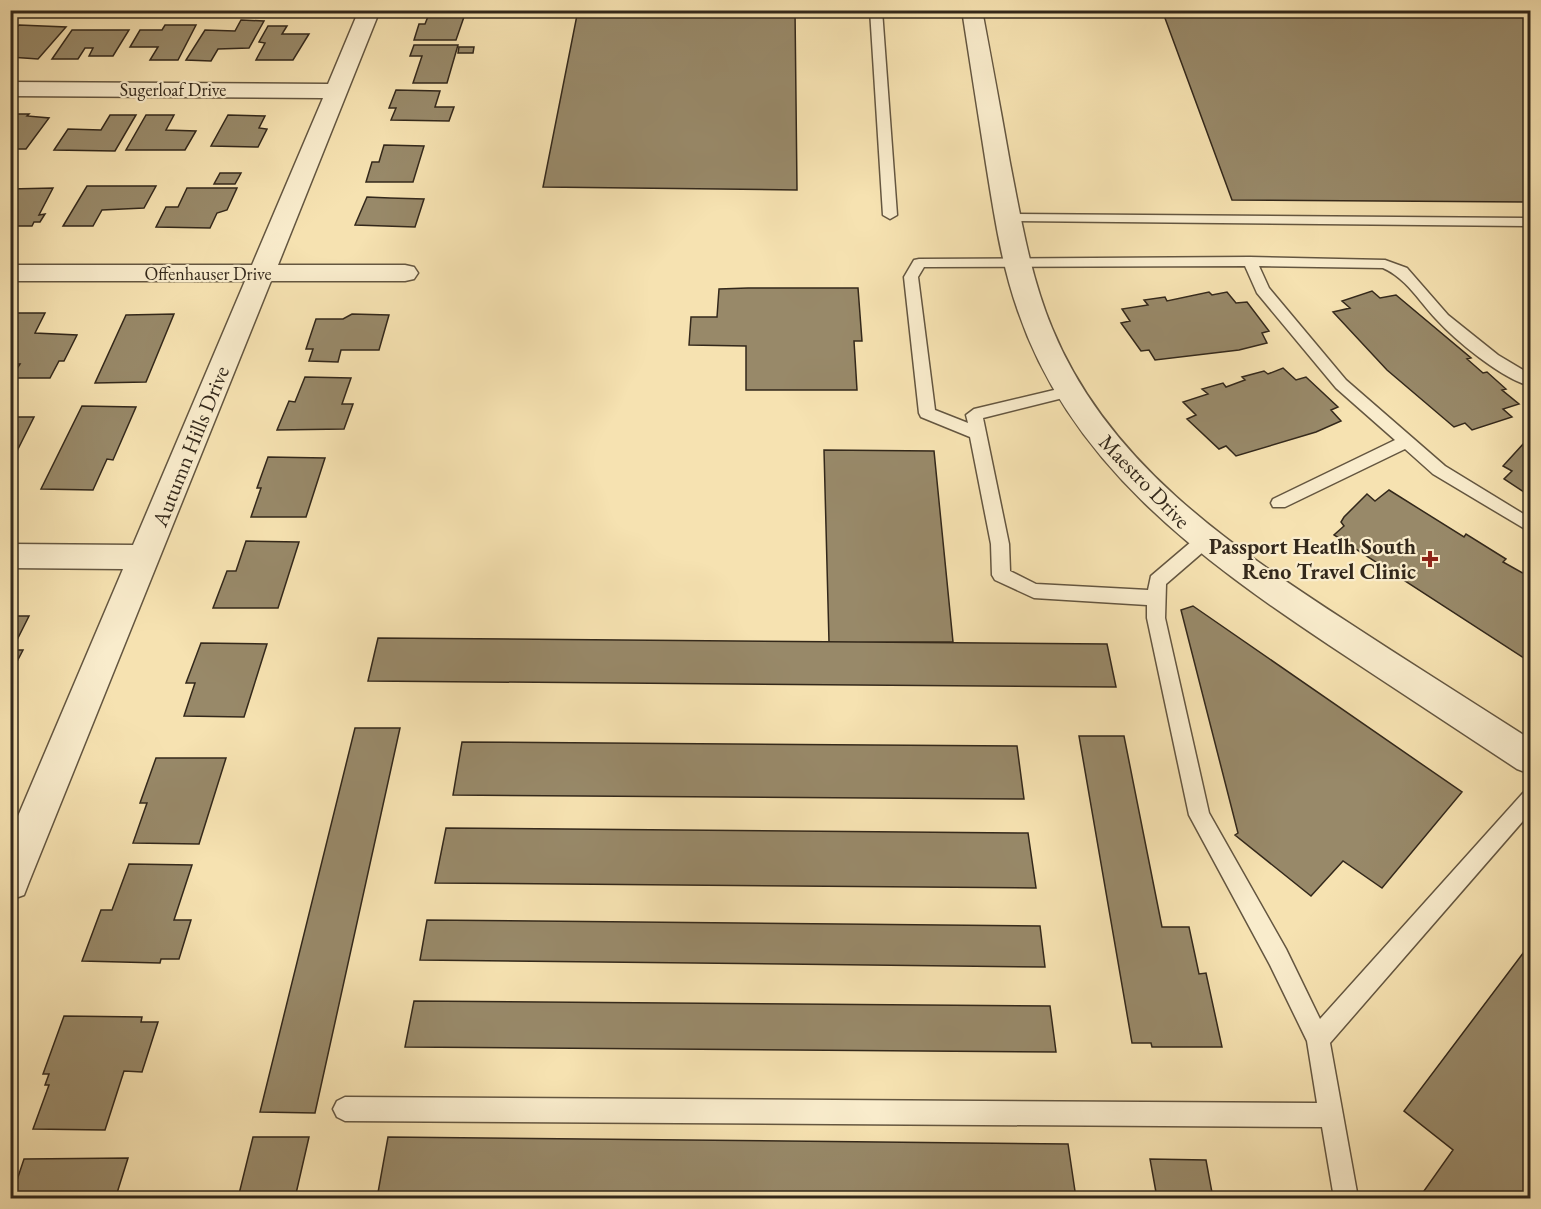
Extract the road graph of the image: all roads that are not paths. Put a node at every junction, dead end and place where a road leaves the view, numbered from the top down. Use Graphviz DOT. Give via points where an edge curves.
graph roads {
  1 [pos="370,10"];
  2 [pos="876,10"];
  3 [pos="972,10"];
  4 [pos="10,89"];
  5 [pos="336,91"];
  6 [pos="890,215"];
  7 [pos="1008,218"];
  8 [pos="1530,222"];
  9 [pos="1250,261"];
  10 [pos="1017,262"];
  11 [pos="10,273"];
  12 [pos="405,273"];
  13 [pos="261,274"];
  14 [pos="1530,381"];
  15 [pos="1071,391"];
  16 [pos="977,433"];
  17 [pos="1407,441"];
  18 [pos="1279,502"];
  19 [pos="1530,526"];
  20 [pos="1203,541"];
  21 [pos="10,556"];
  22 [pos="144,557"];
  23 [pos="1157,598"];
  24 [pos="1530,758"];
  25 [pos="1530,799"];
  26 [pos="10,882"];
  27 [pos="1318,1039"];
  28 [pos="345,1109"];
  29 [pos="1331,1115"];
  30 [pos="1346,1198"];
  1 -- 5 [label="street, Autumn Hills Drive"];
  2 -- 6 [label="lane"];
  3 -- 7 [label="street, Maestro Drive"];
  4 -- 5 [label="street, Sugerloaf Drive"];
  5 -- 13 [label="street, Autumn Hills Drive"];
  7 -- 8 [label="lane"];
  7 -- 10 [label="street, Maestro Drive"];
  9 -- 10 [label="lane"];
  9 -- 14 [label="lane" via="1395,266 1443,318 1493,359"];
  9 -- 17 [label="lane" via="1263,290 1341,384"];
  10 -- 15 [label="street, Maestro Drive" via="1040,333"];
  10 -- 16 [label="lane" via="919,263 910,277 927,413"];
  11 -- 13 [label="street, Offenhauser Drive"];
  12 -- 13 [label="street, Offenhauser Drive"];
  13 -- 22 [label="street, Autumn Hills Drive"];
  15 -- 16 [label="lane" via="974,415"];
  15 -- 20 [label="street, Maestro Drive" via="1112,452"];
  16 -- 23 [label="lane" via="1000,544 1001,575 1034,591"];
  17 -- 18 [label="lane"];
  17 -- 19 [label="lane" via="1439,470"];
  20 -- 23 [label="lane" via="1158,581"];
  20 -- 24 [label="street, Maestro Drive"];
  21 -- 22 [label="street"];
  22 -- 26 [label="street, Autumn Hills Drive"];
  23 -- 27 [label="lane" via="1156,618 1198,815 1278,957"];
  25 -- 27 [label="lane"];
  27 -- 29 [label="lane"];
  28 -- 29 [label="lane"];
  29 -- 30 [label="lane"];
}
